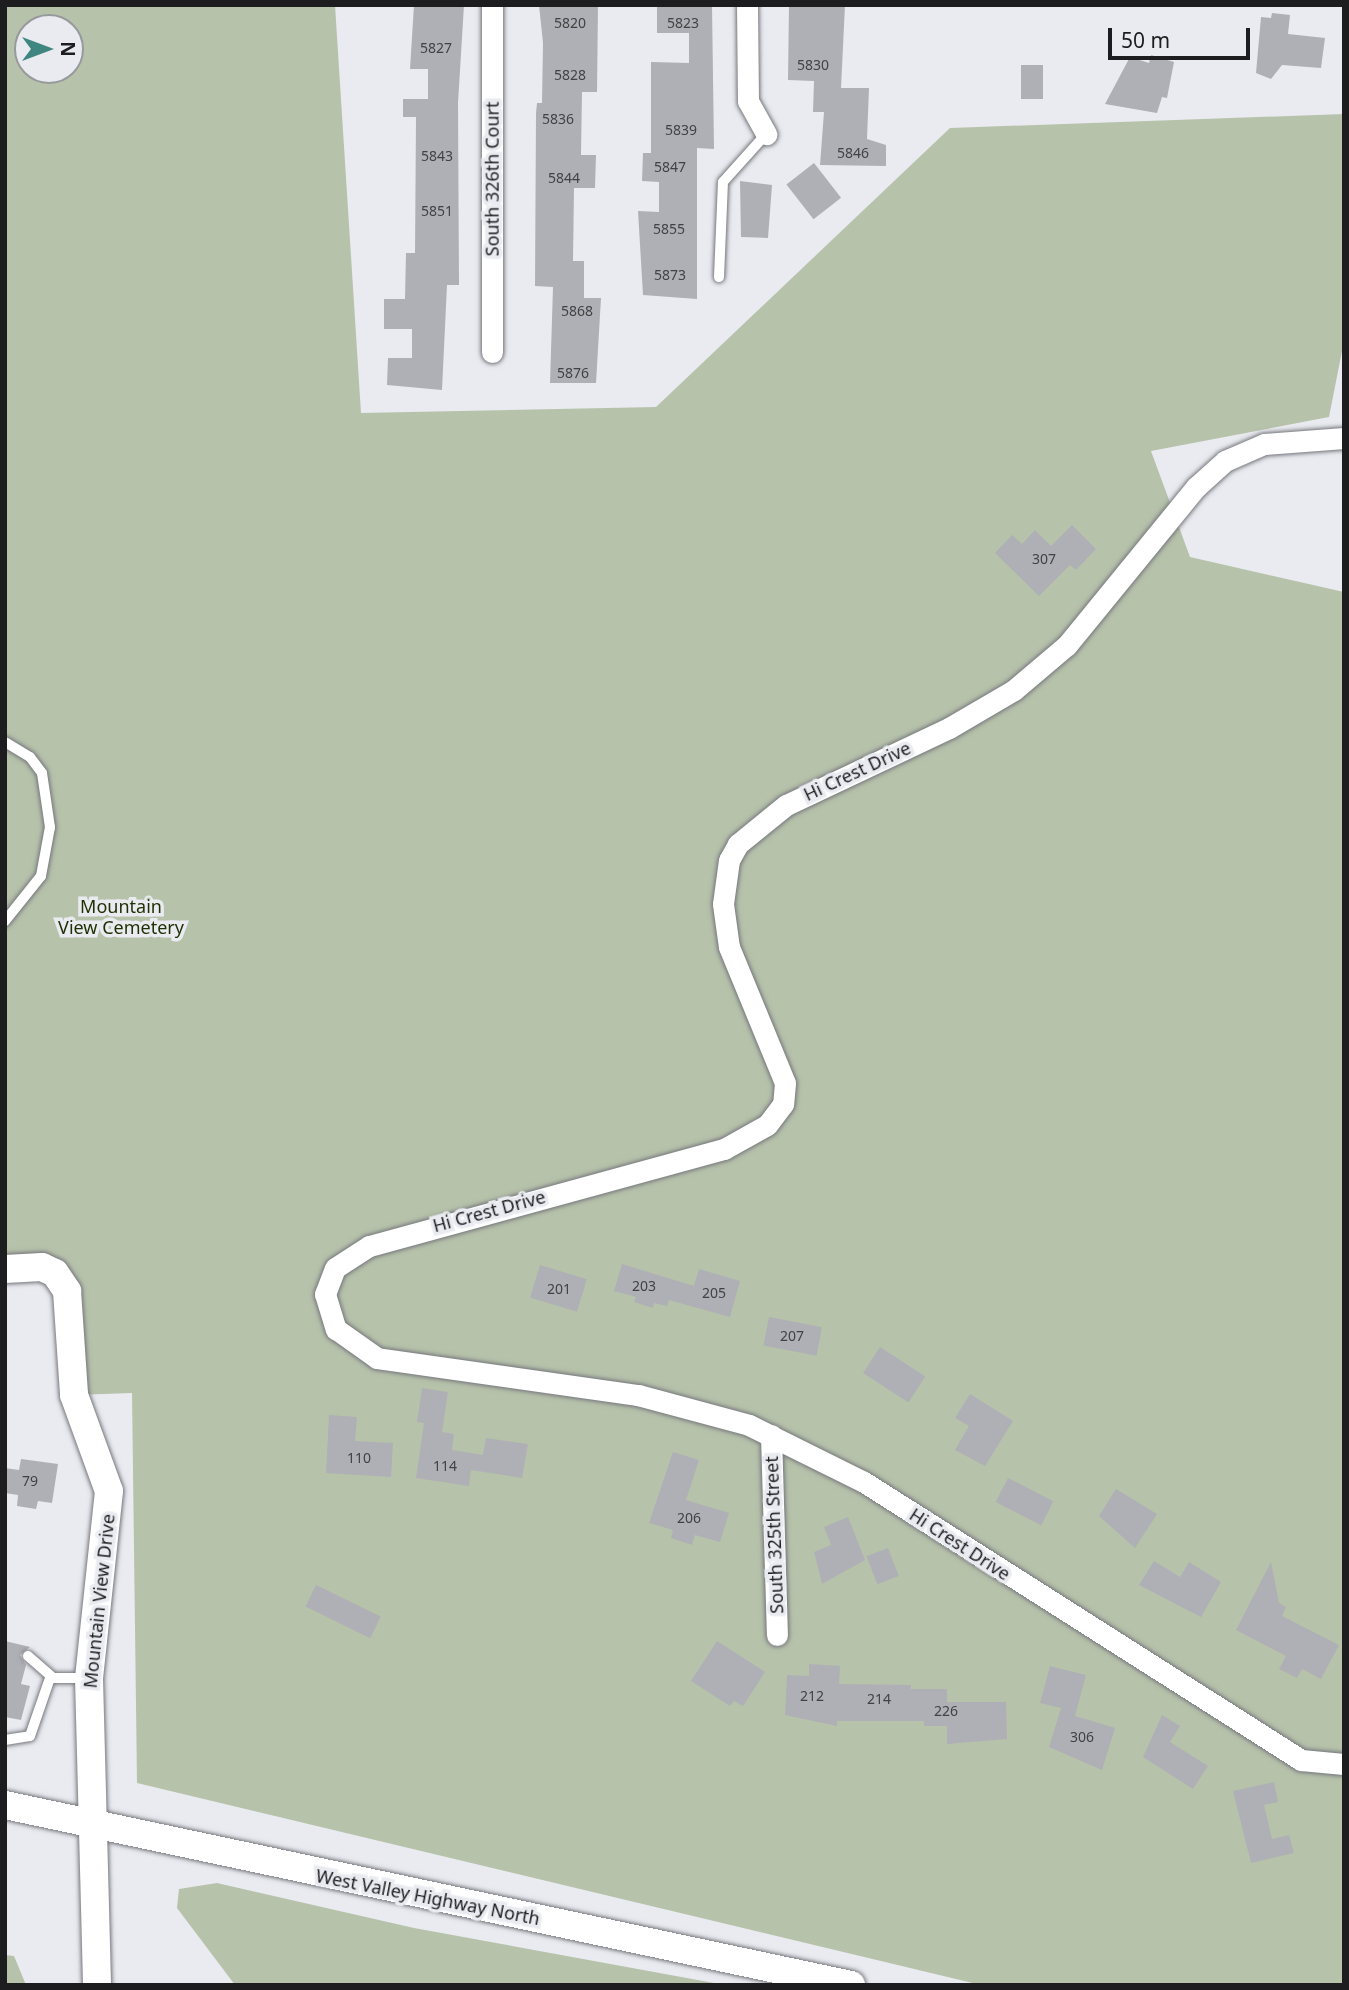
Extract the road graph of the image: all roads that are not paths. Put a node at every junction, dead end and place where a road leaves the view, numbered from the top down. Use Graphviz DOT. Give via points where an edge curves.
graph roads {
  1 [pos="492,5"];
  2 [pos="747,5"];
  3 [pos="766,134"];
  4 [pos="719,277"];
  5 [pos="492,352"];
  6 [pos="1344,438"];
  7 [pos="5,742"];
  8 [pos="5,921"];
  9 [pos="5,1269"];
  10 [pos="771,1435"];
  11 [pos="776,1635"];
  12 [pos="28,1656"];
  13 [pos="52,1678"];
  14 [pos="89,1678"];
  15 [pos="5,1740"];
  16 [pos="1343,1765"];
  17 [pos="5,1805"];
  18 [pos="90,1822"];
  19 [pos="97,1985"];
  20 [pos="851,1985"];
  1 -- 5 [label="street, South 326th Court"];
  2 -- 3 [label="street" via="748,101"];
  3 -- 4 [label="lane" via="723,182"];
  6 -- 10 [label="street, Hi Crest Drive" via="1264,444 1225,461 1196,487 1067,645 1013,690 949,728 786,805 738,844 729,860 723,904 729,947 785,1083 783,1104 767,1125 724,1149 369,1246 343,1260 330,1276 325,1294 331,1322 346,1339 377,1358 638,1395"];
  7 -- 8 [label="lane" via="30,757 42,773 50,827 41,876"];
  9 -- 14 [label="main road, Mountain View Drive" via="42,1267 55,1273 67,1291 74,1395 104,1469 110,1513"];
  10 -- 11 [label="street, South 325th Street"];
  10 -- 16 [label="street, Hi Crest Drive" via="864,1482 1301,1760"];
  12 -- 13 [label="lane"];
  13 -- 14 [label="lane"];
  13 -- 15 [label="lane" via="45,1683 30,1736"];
  14 -- 18 [label="main road, Mountain View Drive"];
  17 -- 18 [label="main road, West Valley Highway North"];
  18 -- 19 [label="main road, Mountain View Drive"];
  18 -- 20 [label="main road, West Valley Highway North" via="233,1858"];
}
